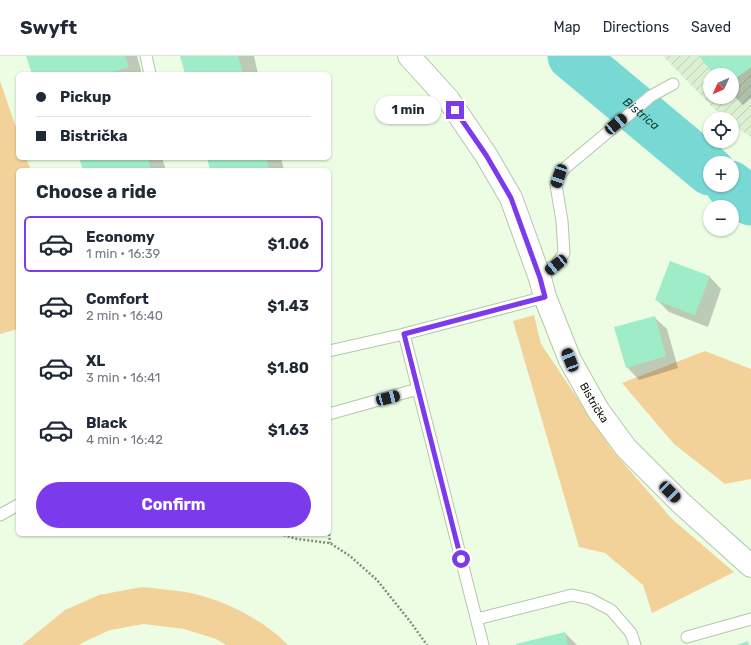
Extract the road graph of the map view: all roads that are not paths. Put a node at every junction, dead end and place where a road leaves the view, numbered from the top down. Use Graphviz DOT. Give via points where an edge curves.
graph roads {
  1 [pos="146,56"];
  2 [pos="409,56"];
  3 [pos="150,72"];
  4 [pos="673,84"];
  5 [pos="543,287"];
  6 [pos="404,334"];
  7 [pos="331,351"];
  8 [pos="418,389"];
  9 [pos="331,413"];
  10 [pos="16,506"];
  11 [pos="0,515"];
  12 [pos="751,566"];
  13 [pos="751,619"];
  14 [pos="477,620"];
  15 [pos="687,637"];
  16 [pos="483,645"];
  17 [pos="635,645"];
  1 -- 3 [label="lane"];
  2 -- 5 [label="street, Bistrička" via="448,98 511,198"];
  4 -- 5 [label="lane" via="651,96 593,143 559,176 556,184 564,253"];
  5 -- 6 [label="lane"];
  5 -- 12 [label="street, Bistrička" via="570,360 598,410 626,448 681,503"];
  6 -- 7 [label="lane"];
  6 -- 8 [label="lane"];
  8 -- 9 [label="lane"];
  8 -- 14 [label="lane"];
  10 -- 11 [label="lane"];
  13 -- 15 [label="lane"];
  14 -- 16 [label="lane"];
  14 -- 17 [label="lane" via="572,595 590,599 611,610 631,633"];
}
